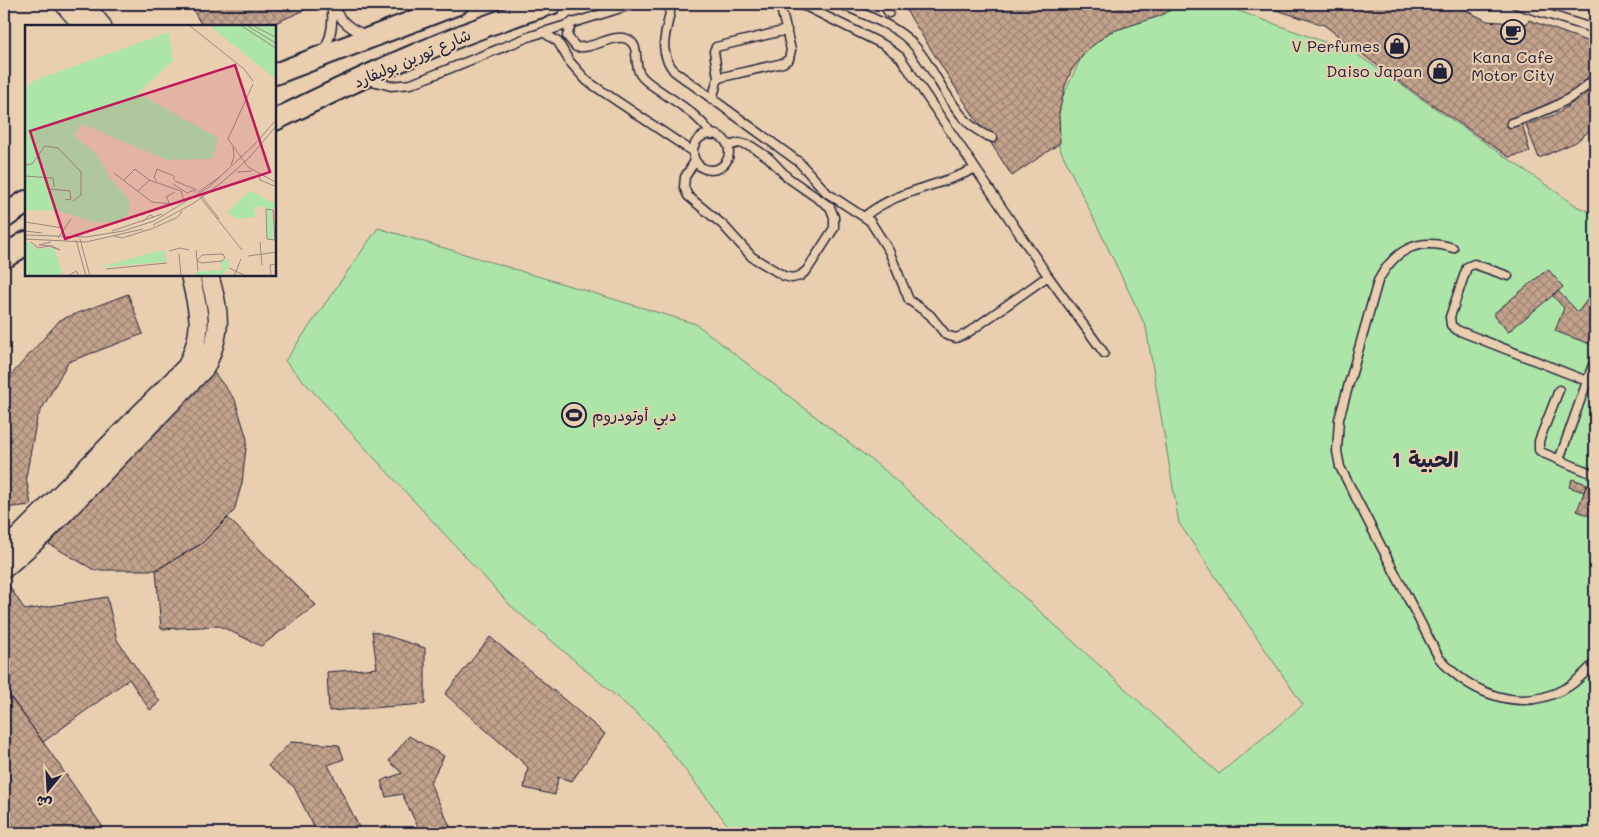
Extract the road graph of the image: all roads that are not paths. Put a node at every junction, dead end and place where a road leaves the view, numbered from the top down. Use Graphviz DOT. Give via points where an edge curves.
graph roads {
  1 [pos="64,4"];
  2 [pos="332,4"];
  3 [pos="552,4"];
  4 [pos="634,4"];
  5 [pos="671,4"];
  6 [pos="841,4"];
  7 [pos="883,4"];
  8 [pos="1515,4"];
  9 [pos="86,5"];
  10 [pos="452,5"];
  11 [pos="781,5"];
  12 [pos="889,13"];
  13 [pos="572,22"];
  14 [pos="82,25"];
  15 [pos="101,25"];
  16 [pos="1595,29"];
  17 [pos="786,30"];
  18 [pos="543,32"];
  19 [pos="374,35"];
  20 [pos="576,47"];
  21 [pos="565,54"];
  22 [pos="320,57"];
  23 [pos="279,70"];
  24 [pos="363,78"];
  25 [pos="718,78"];
  26 [pos="1594,82"];
  27 [pos="276,88"];
  28 [pos="712,100"];
  29 [pos="279,122"];
  30 [pos="1511,123"];
  31 [pos="712,134"];
  32 [pos="993,138"];
  33 [pos="728,146"];
  34 [pos="693,152"];
  35 [pos="695,161"];
  36 [pos="974,169"];
  37 [pos="25,203"];
  38 [pos="865,216"];
  39 [pos="4,217"];
  40 [pos="25,244"];
  41 [pos="1453,248"];
  42 [pos="4,257"];
  43 [pos="190,276"];
  44 [pos="209,276"];
  45 [pos="1048,276"];
  46 [pos="1508,276"];
  47 [pos="1104,353"];
  48 [pos="1595,359"];
  49 [pos="1587,380"];
  50 [pos="1559,390"];
  51 [pos="1559,460"];
  52 [pos="1595,475"];
  53 [pos="4,551"];
  54 [pos="4,569"];
  55 [pos="1595,663"];
  1 -- 14 [label="street"];
  2 -- 19 [label="lane" via="342,20 352,28"];
  2 -- 22 [label="lane" via="330,36"];
  3 -- 24 [label="main road, شارع تورين بوليفارد" via="464,35"];
  4 -- 13 [label="lane"];
  5 -- 28 [label="lane" via="663,48 665,58 674,72"];
  6 -- 32 [label="lane" via="909,41 966,120 978,132"];
  7 -- 12 [label="lane"];
  8 -- 16 [label="lane"];
  9 -- 15 [label="street"];
  10 -- 19 [label="main road, شارع تورين بوليفارد"];
  11 -- 17 [label="lane"];
  11 -- 36 [label="lane" via="807,7 892,50 906,64"];
  13 -- 18 [label="lane"];
  13 -- 20 [label="lane" via="567,36"];
  17 -- 25 [label="lane" via="791,53 786,62"];
  17 -- 25 [label="lane" via="716,46"];
  18 -- 21 [label="lane" via="554,38"];
  18 -- 24 [label="lane" via="405,86 391,86"];
  19 -- 22 [label="main road, شارع تورين بوليفارد"];
  20 -- 21 [label="lane"];
  20 -- 31 [label="lane" via="587,48 617,38 627,39 635,47 637,69 643,79 693,113"];
  21 -- 34 [label="lane" via="587,81"];
  22 -- 23 [label="main road, شارع تورين بوليفارد"];
  23 -- 27 [label="main road" via="284,79"];
  24 -- 29 [label="main road, شارع تورين بوليفارد"];
  25 -- 28 [label="lane"];
  26 -- 30 [label="lane" via="1540,114"];
  28 -- 38 [label="lane" via="804,167 827,194"];
  31 -- 33 [label="lane" via="722,138"];
  31 -- 34 [label="lane" via="699,139"];
  33 -- 35 [label="lane" via="727,160 721,168 706,170"];
  33 -- 35 [label="lane" via="739,143 751,146 769,158 787,177 830,207 834,228 800,276 784,276 752,257 723,225 688,196 684,187 685,177"];
  34 -- 35 [label="lane"];
  36 -- 38 [label="lane" via="942,183 892,198"];
  36 -- 45 [label="lane"];
  37 -- 39 [label="main road"];
  38 -- 45 [label="lane" via="890,251 909,300 930,315 951,337 966,334"];
  40 -- 42 [label="main road"];
  41 -- 55 [label="lane" via="1437,243 1407,249 1385,268 1378,281 1340,419 1337,451 1340,467 1439,658 1452,673 1487,694 1507,699 1528,699 1567,688"];
  43 -- 53 [label="street" via="200,323 198,340 187,366"];
  44 -- 54 [label="street" via="218,306 219,328 216,346 205,368 46,533"];
  45 -- 47 [label="lane"];
  46 -- 49 [label="lane" via="1474,264 1467,267 1450,317 1451,325"];
  48 -- 49 [label="lane"];
  49 -- 51 [label="lane"];
  50 -- 51 [label="lane" via="1538,446 1542,453"];
  51 -- 52 [label="lane"];
}
